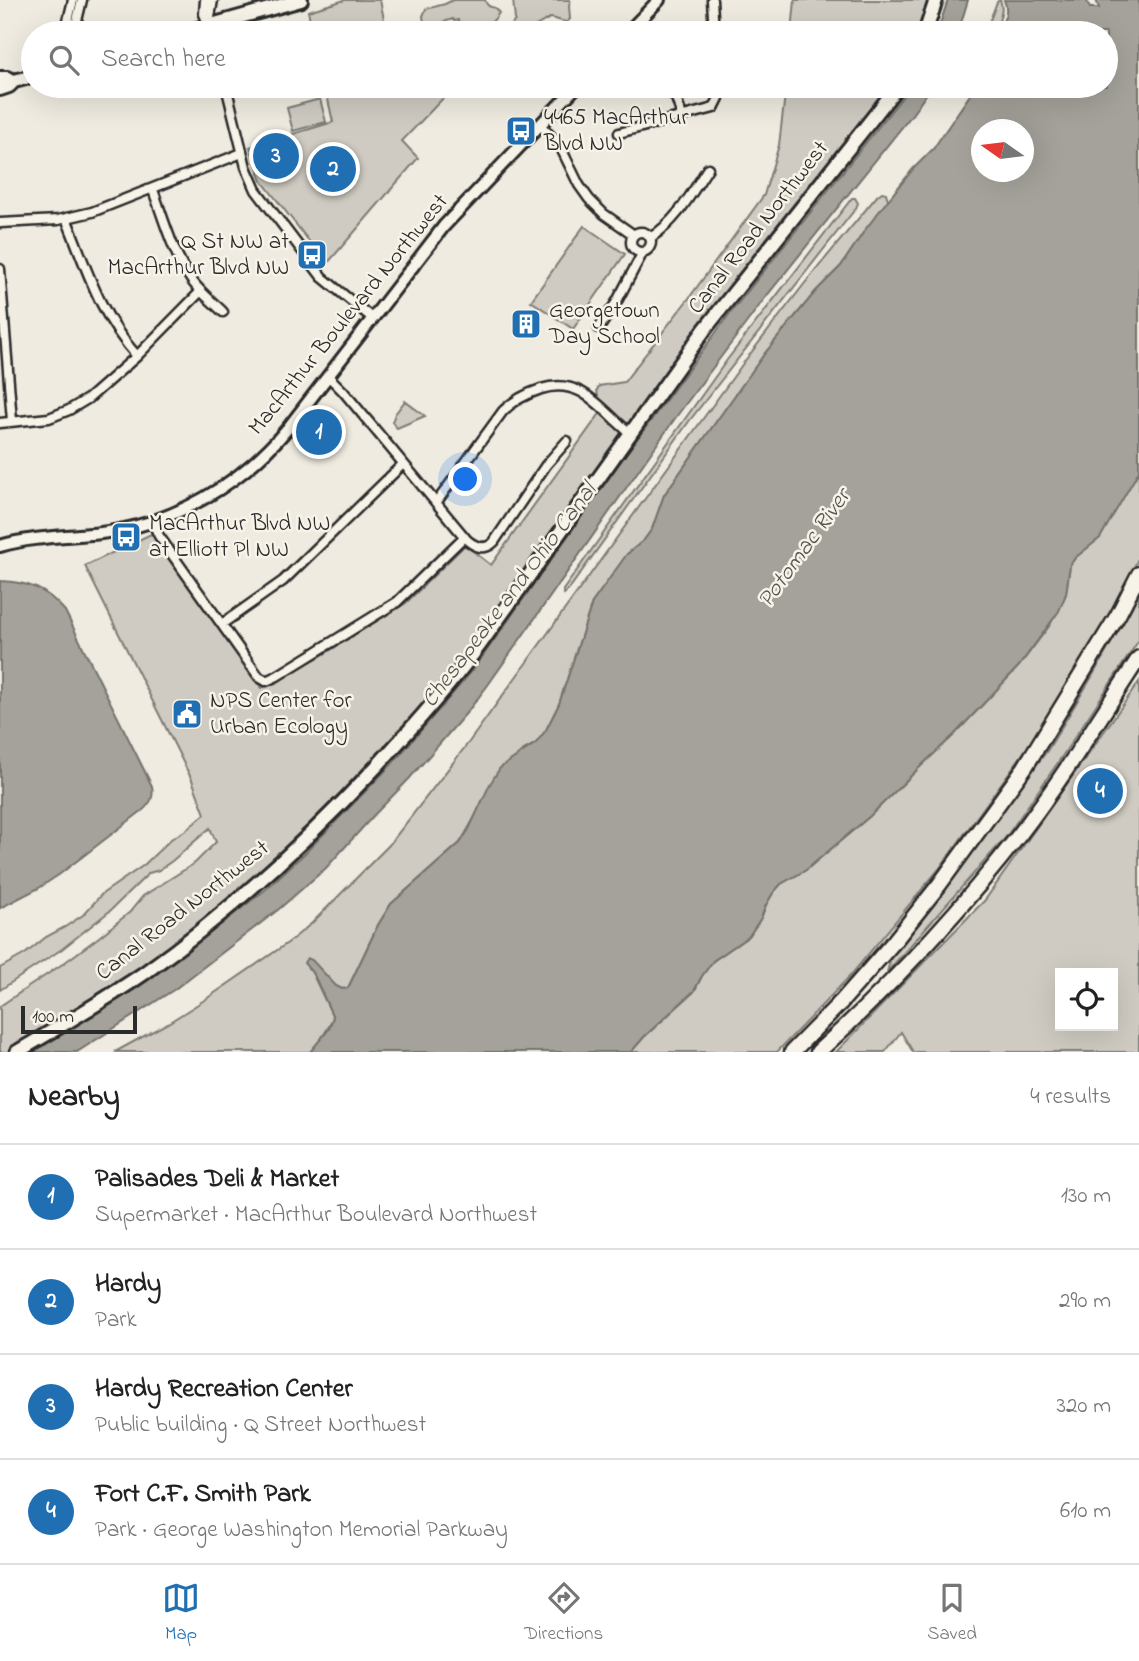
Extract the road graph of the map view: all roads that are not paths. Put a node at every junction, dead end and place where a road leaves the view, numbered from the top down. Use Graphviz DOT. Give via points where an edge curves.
graph roads {
  1 [pos="74,0"];
  2 [pos="82,0"];
  3 [pos="205,0"];
  4 [pos="213,0"];
  5 [pos="301,0"];
  6 [pos="659,0"];
  7 [pos="712,0"];
  8 [pos="936,0"];
  9 [pos="68,21"];
  10 [pos="77,21"];
  11 [pos="207,21"];
  12 [pos="209,21"];
  13 [pos="236,21"];
  14 [pos="639,21"];
  15 [pos="713,21"];
  16 [pos="929,21"];
  17 [pos="0,79"];
  18 [pos="21,79"];
  19 [pos="14,81"];
  20 [pos="0,89"];
  21 [pos="229,98"];
  22 [pos="566,98"];
  23 [pos="676,98"];
  24 [pos="719,98"];
  25 [pos="888,98"];
  26 [pos="682,116"];
  27 [pos="540,125"];
  28 [pos="619,133"];
  29 [pos="242,153"];
  30 [pos="708,168"];
  31 [pos="153,190"];
  32 [pos="66,218"];
  33 [pos="0,223"];
  34 [pos="634,235"];
  35 [pos="650,238"];
  36 [pos="643,252"];
  37 [pos="0,269"];
  38 [pos="201,291"];
  39 [pos="223,312"];
  40 [pos="372,318"];
  41 [pos="599,328"];
  42 [pos="137,356"];
  43 [pos="328,376"];
  44 [pos="12,421"];
  45 [pos="0,423"];
  46 [pos="630,433"];
  47 [pos="567,441"];
  48 [pos="403,464"];
  49 [pos="436,503"];
  50 [pos="152,521"];
  51 [pos="464,537"];
  52 [pos="0,546"];
  53 [pos="1139,574"];
  54 [pos="222,624"];
  55 [pos="1139,658"];
  56 [pos="17,1052"];
  57 [pos="792,1052"];
  58 [pos="818,1052"];
  1 -- 9 [label="street"];
  2 -- 10 [label="street"];
  3 -- 11 [label="street"];
  4 -- 12 [label="street"];
  5 -- 13 [label="main road"];
  6 -- 14 [label="main road"];
  7 -- 15 [label="street"];
  8 -- 16 [label="main road"];
  17 -- 19 [label="main road"];
  18 -- 19 [label="main road"];
  19 -- 20 [label="main road"];
  21 -- 29 [label="street"];
  22 -- 27 [label="main road, MacArthur Boulevard Northwest"];
  23 -- 26 [label="street"];
  24 -- 26 [label="street" via="714,108"];
  25 -- 46 [label="main road, Canal Road Northwest" via="733,292"];
  26 -- 28 [label="street"];
  27 -- 34 [label="street" via="559,144 589,199"];
  27 -- 40 [label="main road, MacArthur Boulevard Northwest" via="444,226"];
  29 -- 31 [label="street"];
  29 -- 40 [label="street" via="255,188 317,271"];
  30 -- 35 [label="street" via="674,220"];
  31 -- 32 [label="street"];
  31 -- 38 [label="street" via="179,258"];
  32 -- 33 [label="street"];
  32 -- 42 [label="street" via="101,304"];
  34 -- 35 [label="street" via="639,232"];
  34 -- 36 [label="street" via="632,246"];
  35 -- 36 [label="street" via="650,247"];
  36 -- 41 [label="street"];
  37 -- 44 [label="street"];
  38 -- 39 [label="street"];
  38 -- 42 [label="street"];
  40 -- 43 [label="main road, MacArthur Boulevard Northwest"];
  42 -- 44 [label="street" via="74,407 46,418"];
  43 -- 48 [label="street"];
  43 -- 50 [label="main road, MacArthur Boulevard Northwest" via="283,434 250,467 206,497"];
  44 -- 45 [label="street"];
  46 -- 49 [label="street" via="574,388 558,385 529,393 503,411"];
  46 -- 56 [label="main road, Canal Road Northwest" via="460,672 335,809 253,888 170,954"];
  47 -- 51 [label="street" via="494,542 481,547"];
  48 -- 49 [label="street"];
  48 -- 54 [label="street" via="283,580"];
  49 -- 51 [label="street"];
  50 -- 52 [label="main road, MacArthur Boulevard Northwest" via="106,533 36,538"];
  50 -- 54 [label="street"];
  51 -- 54 [label="street" via="397,602 271,680 261,678"];
  53 -- 57 [label="highway" via="1026,767 892,944"];
  55 -- 58 [label="highway" via="1020,834 932,938"];
}
